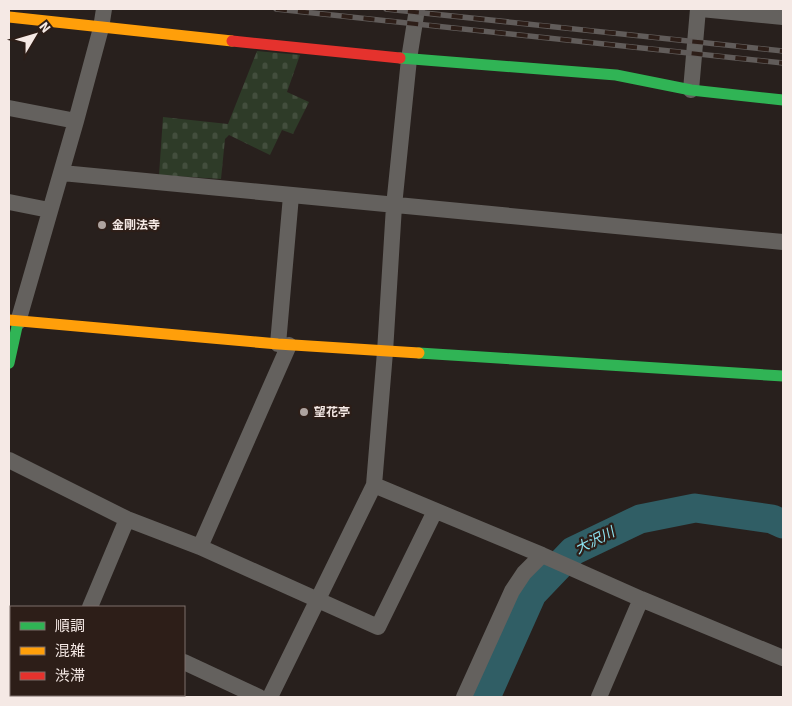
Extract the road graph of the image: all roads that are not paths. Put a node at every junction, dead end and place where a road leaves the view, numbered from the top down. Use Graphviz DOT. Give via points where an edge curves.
graph roads {
  1 [pos="104,9"];
  2 [pos="417,9"];
  3 [pos="707,9"];
  4 [pos="9,17"];
  5 [pos="783,17"];
  6 [pos="102,28"];
  7 [pos="409,59"];
  8 [pos="691,90"];
  9 [pos="783,100"];
  10 [pos="9,108"];
  11 [pos="76,121"];
  12 [pos="62,173"];
  13 [pos="291,196"];
  14 [pos="9,202"];
  15 [pos="394,206"];
  16 [pos="49,210"];
  17 [pos="783,242"];
  18 [pos="13,321"];
  19 [pos="284,345"];
  20 [pos="385,352"];
  21 [pos="9,363"];
  22 [pos="783,376"];
  23 [pos="9,460"];
  24 [pos="374,485"];
  25 [pos="435,511"];
  26 [pos="127,520"];
  27 [pos="200,547"];
  28 [pos="542,555"];
  29 [pos="641,599"];
  30 [pos="316,600"];
  31 [pos="90,606"];
  32 [pos="783,658"];
  33 [pos="185,662"];
  34 [pos="259,697"];
  35 [pos="270,697"];
  36 [pos="464,697"];
  37 [pos="599,697"];
  1 -- 6 [label="street"];
  2 -- 7 [label="street"];
  3 -- 5 [label="street"];
  3 -- 8 [label="street"];
  4 -- 6 [label="street"];
  6 -- 7 [label="street"];
  6 -- 11 [label="street"];
  7 -- 8 [label="street" via="616,75"];
  7 -- 15 [label="street"];
  8 -- 9 [label="street"];
  10 -- 11 [label="street"];
  11 -- 12 [label="street"];
  12 -- 13 [label="street"];
  12 -- 16 [label="street"];
  13 -- 15 [label="street"];
  13 -- 19 [label="street"];
  14 -- 16 [label="street"];
  15 -- 17 [label="street"];
  15 -- 20 [label="street"];
  16 -- 18 [label="street"];
  18 -- 19 [label="street"];
  18 -- 21 [label="street"];
  19 -- 20 [label="street"];
  19 -- 27 [label="street"];
  20 -- 22 [label="street"];
  20 -- 24 [label="street"];
  23 -- 26 [label="street"];
  24 -- 25 [label="street"];
  24 -- 30 [label="street"];
  25 -- 28 [label="street"];
  25 -- 30 [label="street" via="378,627"];
  26 -- 27 [label="street"];
  26 -- 31 [label="street"];
  27 -- 30 [label="street"];
  28 -- 29 [label="street"];
  28 -- 36 [label="street" via="512,591"];
  29 -- 32 [label="street"];
  29 -- 37 [label="street"];
  30 -- 35 [label="street"];
  33 -- 34 [label="street"];
}
